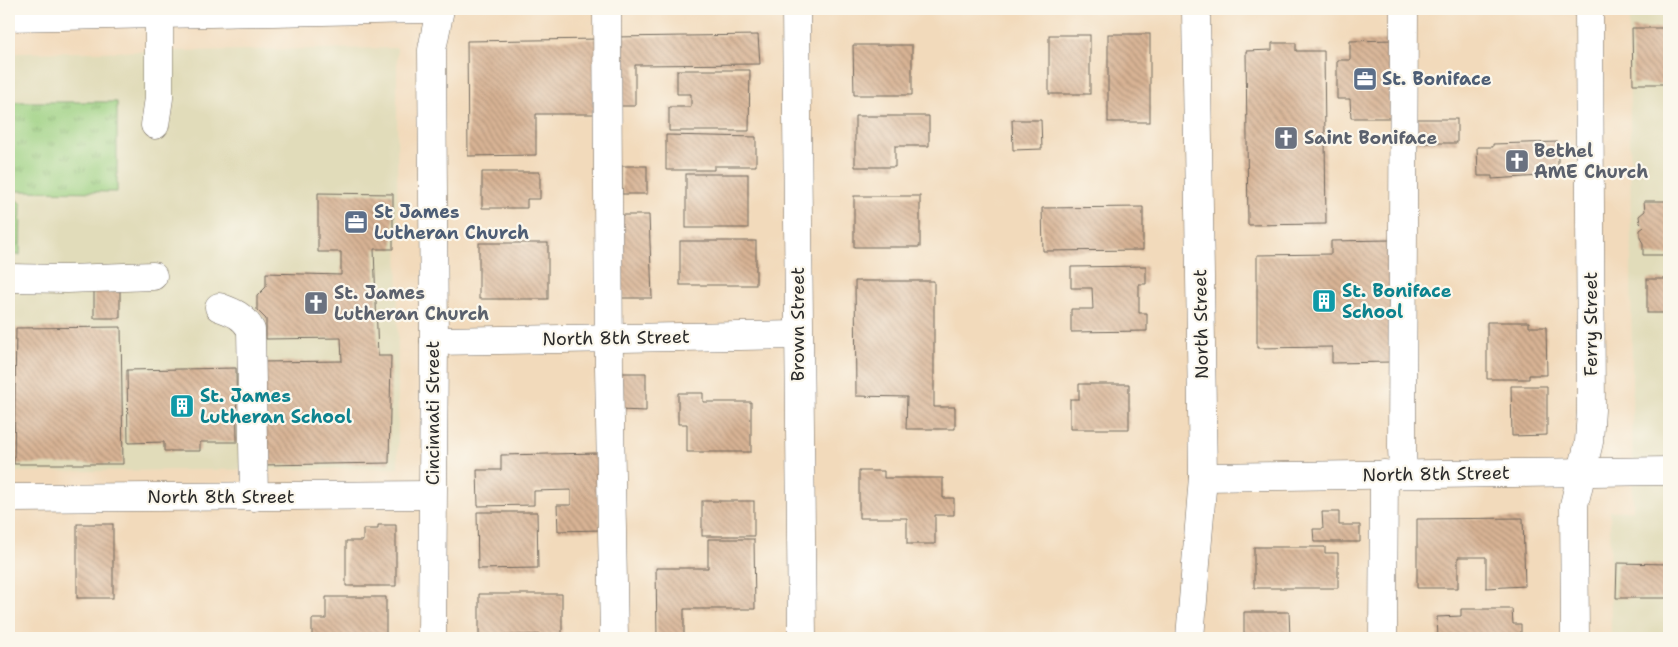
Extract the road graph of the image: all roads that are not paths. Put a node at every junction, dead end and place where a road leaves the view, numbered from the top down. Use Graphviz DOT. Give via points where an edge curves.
graph roads {
  1 [pos="423,9"];
  2 [pos="440,9"];
  3 [pos="607,9"];
  4 [pos="796,9"];
  5 [pos="1196,9"];
  6 [pos="1404,9"];
  7 [pos="1589,9"];
  8 [pos="53,12"];
  9 [pos="159,14"];
  10 [pos="9,16"];
  11 [pos="156,126"];
  12 [pos="153,276"];
  13 [pos="9,278"];
  14 [pos="219,307"];
  15 [pos="798,335"];
  16 [pos="609,338"];
  17 [pos="434,341"];
  18 [pos="1669,471"];
  19 [pos="1581,473"];
  20 [pos="1394,474"];
  21 [pos="1203,477"];
  22 [pos="432,495"];
  23 [pos="254,496"];
  24 [pos="9,498"];
  25 [pos="432,638"];
  26 [pos="614,638"];
  27 [pos="802,638"];
  28 [pos="1190,638"];
  29 [pos="1383,638"];
  30 [pos="1575,638"];
  1 -- 9 [label="street"];
  2 -- 17 [label="street, Cincinnati Street" via="432,50"];
  3 -- 16 [label="street"];
  4 -- 15 [label="street, Brown Street"];
  5 -- 21 [label="street, North Street"];
  6 -- 20 [label="street" via="1402,437"];
  7 -- 19 [label="street, Ferry Street" via="1591,410 1590,435"];
  8 -- 9 [label="street"];
  8 -- 10 [label="street"];
  9 -- 11 [label="street"];
  12 -- 13 [label="street"];
  14 -- 23 [label="street" via="240,316 252,330"];
  15 -- 16 [label="street, North 8th Street"];
  15 -- 27 [label="street, Brown Street"];
  16 -- 17 [label="street, North 8th Street"];
  16 -- 26 [label="street"];
  17 -- 22 [label="street, Cincinnati Street"];
  18 -- 19 [label="street, North 8th Street"];
  19 -- 20 [label="street, North 8th Street"];
  19 -- 30 [label="street, Ferry Street" via="1574,505"];
  20 -- 21 [label="street, North 8th Street"];
  20 -- 29 [label="street"];
  21 -- 28 [label="street, North Street"];
  22 -- 23 [label="street, North 8th Street"];
  22 -- 25 [label="street, Cincinnati Street"];
  23 -- 24 [label="street, North 8th Street"];
}
